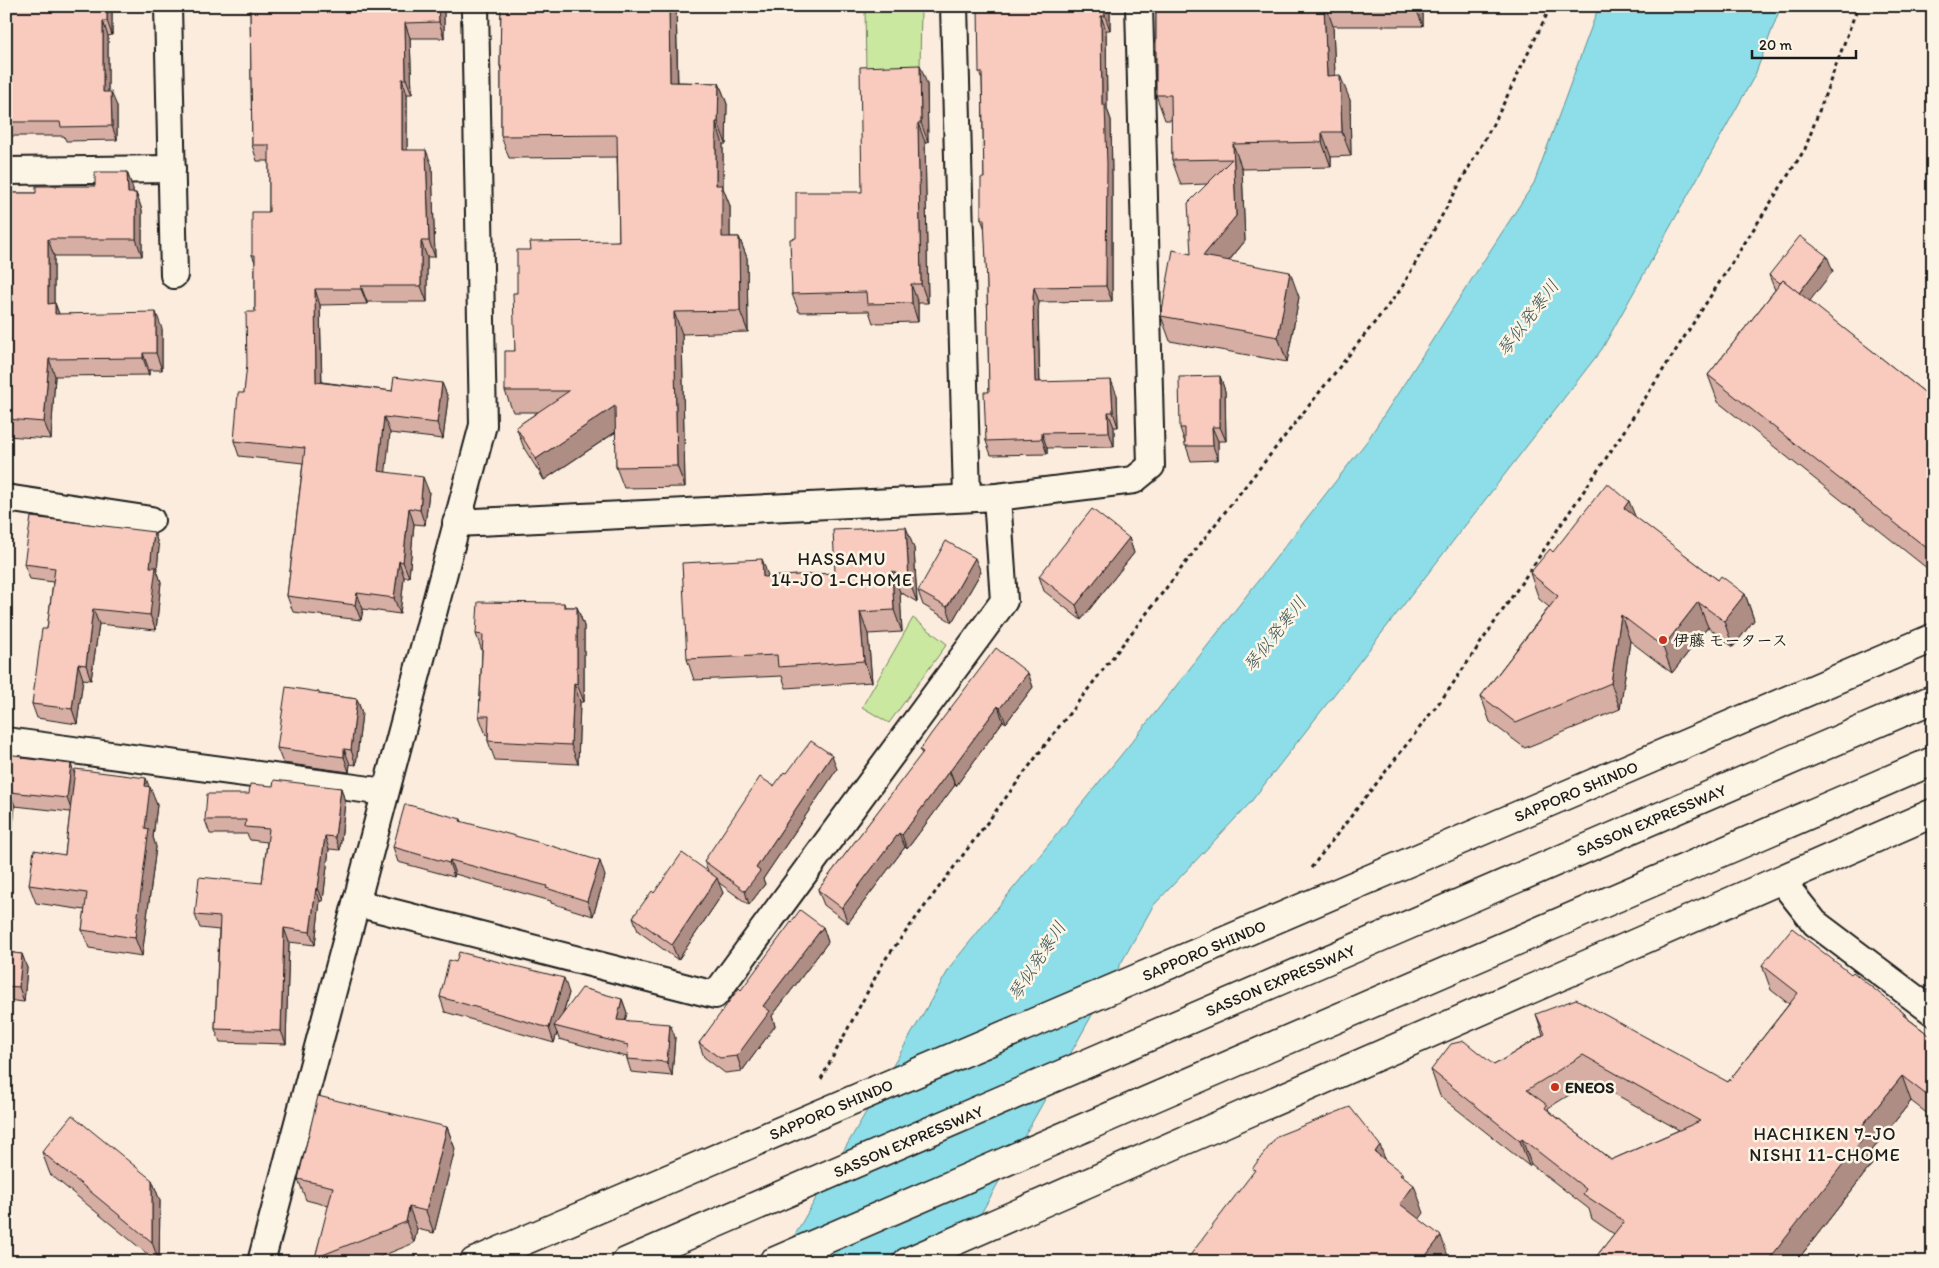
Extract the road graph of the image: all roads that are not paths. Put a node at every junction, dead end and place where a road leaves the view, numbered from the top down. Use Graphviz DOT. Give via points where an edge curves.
graph roads {
  1 [pos="168,6"];
  2 [pos="475,6"];
  3 [pos="954,6"];
  4 [pos="1139,6"];
  5 [pos="172,169"];
  6 [pos="6,171"];
  7 [pos="174,275"];
  8 [pos="996,496"];
  9 [pos="6,498"];
  10 [pos="967,498"];
  11 [pos="151,520"];
  12 [pos="456,524"];
  13 [pos="1933,638"];
  14 [pos="1933,699"];
  15 [pos="6,741"];
  16 [pos="1933,761"];
  17 [pos="386,792"];
  18 [pos="1933,813"];
  19 [pos="1781,880"];
  20 [pos="356,903"];
  21 [pos="1933,1012"];
  22 [pos="261,1262"];
  23 [pos="474,1262"];
  24 [pos="626,1262"];
  25 [pos="773,1262"];
  26 [pos="906,1262"];
  1 -- 5 [label="street"];
  2 -- 12 [label="street" via="482,425"];
  3 -- 10 [label="street"];
  4 -- 8 [label="street" via="1151,466 1134,480"];
  5 -- 6 [label="street"];
  5 -- 7 [label="street"];
  8 -- 10 [label="street"];
  8 -- 20 [label="street" via="1004,602 714,995"];
  9 -- 11 [label="street"];
  10 -- 12 [label="street"];
  12 -- 17 [label="street"];
  13 -- 23 [label="highway, SAPPORO SHINDO"];
  14 -- 24 [label="highway, SASSON EXPRESSWAY"];
  15 -- 17 [label="street"];
  16 -- 25 [label="highway"];
  17 -- 20 [label="street"];
  18 -- 19 [label="highway"];
  19 -- 21 [label="street" via="1815,923"];
  19 -- 26 [label="highway"];
  20 -- 22 [label="street"];
}
